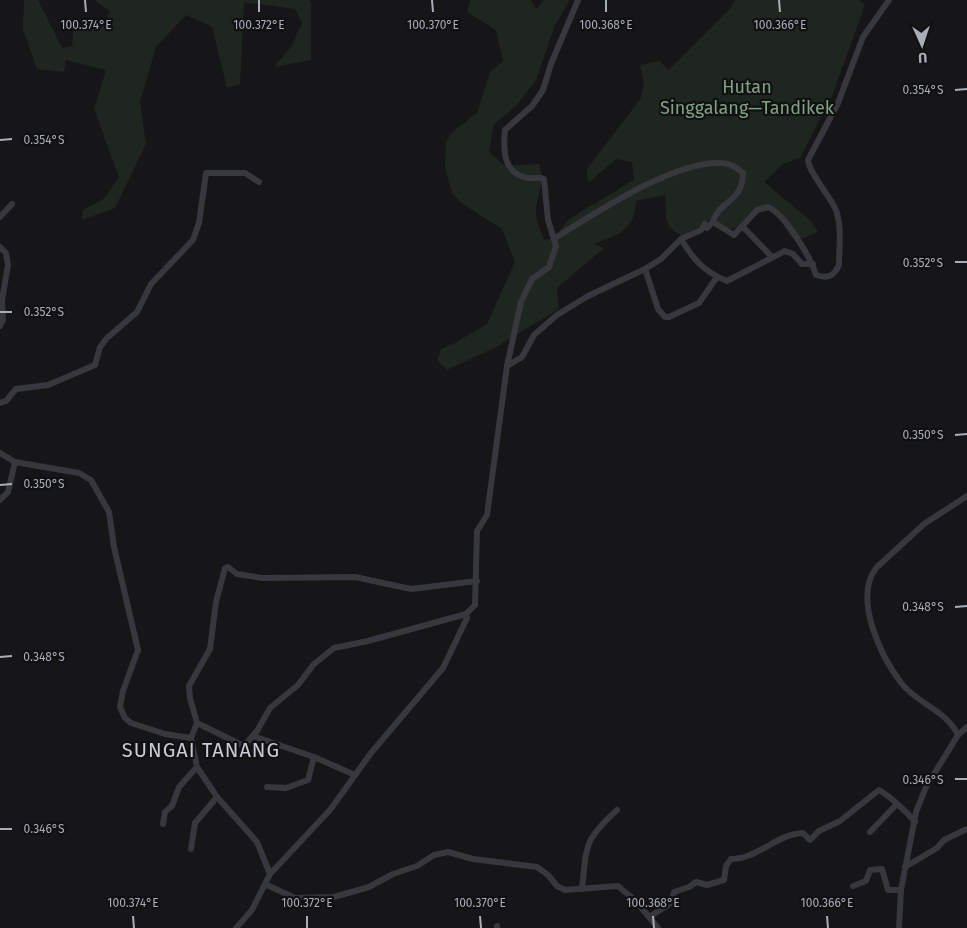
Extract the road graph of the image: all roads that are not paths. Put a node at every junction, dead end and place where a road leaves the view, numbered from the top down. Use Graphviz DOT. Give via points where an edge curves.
graph roads {
  1 [pos="578,0"];
  2 [pos="889,0"];
  3 [pos="258,182"];
  4 [pos="12,204"];
  5 [pos="0,217"];
  6 [pos="713,222"];
  7 [pos="743,227"];
  8 [pos="555,238"];
  9 [pos="681,239"];
  10 [pos="0,247"];
  11 [pos="772,257"];
  12 [pos="812,264"];
  13 [pos="645,270"];
  14 [pos="717,277"];
  15 [pos="0,326"];
  16 [pos="506,366"];
  17 [pos="0,402"];
  18 [pos="0,453"];
  19 [pos="15,462"];
  20 [pos="967,496"];
  21 [pos="0,500"];
  22 [pos="477,580"];
  23 [pos="466,614"];
  24 [pos="197,723"];
  25 [pos="967,727"];
  26 [pos="958,734"];
  27 [pos="253,736"];
  28 [pos="191,738"];
  29 [pos="314,757"];
  30 [pos="197,767"];
  31 [pos="355,775"];
  32 [pos="266,787"];
  33 [pos="217,797"];
  34 [pos="896,805"];
  35 [pos="617,810"];
  36 [pos="915,822"];
  37 [pos="163,824"];
  38 [pos="967,829"];
  39 [pos="870,832"];
  40 [pos="191,849"];
  41 [pos="905,867"];
  42 [pos="270,874"];
  43 [pos="267,885"];
  44 [pos="853,886"];
  45 [pos="582,889"];
  46 [pos="901,890"];
  47 [pos="649,917"];
  48 [pos="236,928"];
  49 [pos="658,928"];
  50 [pos="899,928"];
  1 -- 8 [label="street" via="543,90 532,106 508,126 503,147 505,160 514,170 523,177 544,179 548,220"];
  2 -- 12 [label="street" via="863,38 838,103 809,155 810,170 836,210 839,228 836,272 824,278 816,275"];
  3 -- 17 [label="street" via="245,173 206,174 199,223 193,240 151,284 137,312 107,338 100,347 95,365 48,385 16,389 6,401"];
  4 -- 5 [label="street"];
  6 -- 7 [label="street" via="734,235"];
  6 -- 8 [label="street" via="738,195 743,183 743,172 724,163 690,167 632,192"];
  6 -- 9 [label="street"];
  7 -- 11 [label="street"];
  7 -- 12 [label="street" via="757,210 768,207 774,210"];
  8 -- 16 [label="street" via="555,253 549,267 532,279 521,302"];
  9 -- 13 [label="street"];
  9 -- 14 [label="street" via="693,260"];
  10 -- 15 [label="street" via="6,253 8,265"];
  11 -- 12 [label="street" via="785,251 802,264"];
  11 -- 14 [label="street" via="727,281"];
  13 -- 14 [label="street" via="658,309 666,317 698,303"];
  13 -- 16 [label="street" via="588,296 557,315 534,335 522,357"];
  16 -- 22 [label="street" via="487,515 477,531"];
  18 -- 19 [label="street"];
  19 -- 21 [label="street" via="8,492"];
  19 -- 28 [label="street" via="79,473 91,480 109,512 138,650 120,707 131,723"];
  20 -- 26 [label="street" via="924,524 876,568 870,576 867,595 875,632 903,684 947,719"];
  22 -- 23 [label="street" via="475,605"];
  22 -- 24 [label="street" via="411,589 355,577 262,578 225,568 216,602 210,649 189,686"];
  23 -- 27 [label="street" via="334,648 314,664 298,686 270,708"];
  23 -- 31 [label="street" via="443,668"];
  24 -- 27 [label="street" via="242,746"];
  24 -- 28 [label="street"];
  25 -- 26 [label="street"];
  26 -- 36 [label="street" via="920,800"];
  27 -- 29 [label="street"];
  28 -- 30 [label="street"];
  29 -- 31 [label="street"];
  29 -- 32 [label="street" via="308,780 286,788"];
  30 -- 33 [label="street"];
  30 -- 37 [label="street" via="179,787 173,805 165,812"];
  31 -- 42 [label="street" via="330,810"];
  33 -- 40 [label="street" via="195,823"];
  33 -- 42 [label="street" via="257,842"];
  34 -- 36 [label="street" via="903,807"];
  34 -- 39 [label="street"];
  34 -- 47 [label="street" via="879,790 810,840 803,833 792,834 746,858 731,859 726,866 724,880 707,885 696,882 674,892 671,903"];
  35 -- 45 [label="street" via="590,839"];
  36 -- 41 [label="street"];
  38 -- 41 [label="street" via="944,840 937,848"];
  41 -- 46 [label="street"];
  42 -- 43 [label="street"];
  43 -- 45 [label="street" via="295,898 334,897 362,889 417,866 434,855 448,852 472,859 537,867 560,889"];
  43 -- 48 [label="street"];
  44 -- 46 [label="street" via="866,881 870,870 882,869 888,890"];
  45 -- 47 [label="street" via="618,886"];
  46 -- 50 [label="street"];
  47 -- 49 [label="street"];
}
